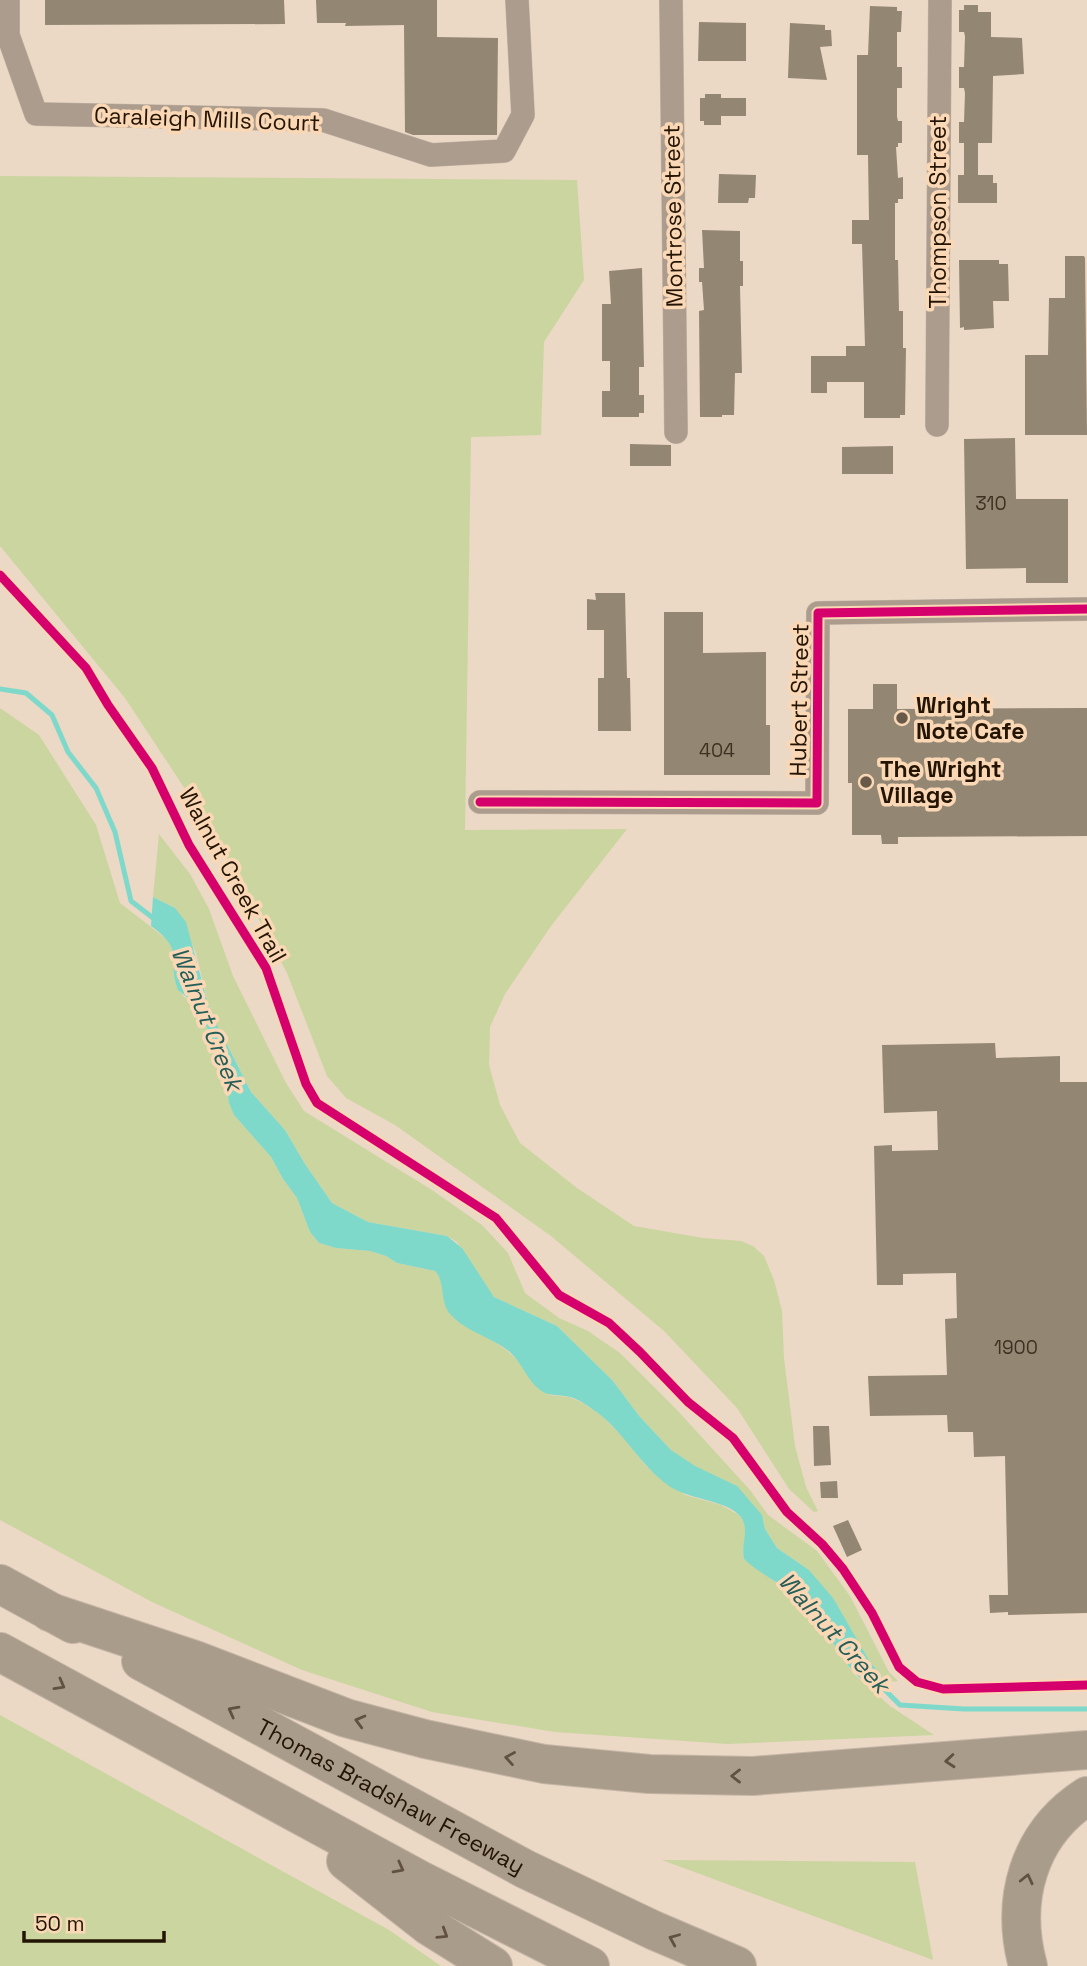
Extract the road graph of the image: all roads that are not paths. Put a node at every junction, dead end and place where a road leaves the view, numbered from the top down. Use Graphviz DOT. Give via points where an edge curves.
graph roads {
  1 [pos="8,0"];
  2 [pos="517,0"];
  3 [pos="671,0"];
  4 [pos="940,0"];
  5 [pos="937,425"];
  6 [pos="676,432"];
  7 [pos="1087,609"];
  8 [pos="480,802"];
  9 [pos="0,1584"];
  10 [pos="50,1612"];
  11 [pos="0,1652"];
  12 [pos="1087,1750"];
  13 [pos="253,1789"];
  14 [pos="1087,1796"];
  15 [pos="493,1966"];
  16 [pos="590,1966"];
  17 [pos="737,1966"];
  18 [pos="1028,1966"];
  1 -- 2 [label="street, Caraleigh Mills Court" via="9,34 36,114 323,120 432,155 504,151 523,115"];
  3 -- 6 [label="street, Montrose Street"];
  4 -- 5 [label="street, Thompson Street"];
  7 -- 8 [label="street, Hubert Street" via="818,613 817,803"];
  9 -- 10 [label="highway"];
  12 -- 10 [label="highway, one-way" via="753,1776 649,1774 544,1764 425,1740 346,1718 195,1660"];
  17 -- 10 [label="highway, Thomas Bradshaw Freeway, one-way" via="525,1869"];
  11 -- 13 [label="highway, one-way"];
  13 -- 15 [label="highway, one-way" via="429,1926"];
  13 -- 16 [label="highway, one-way"];
  18 -- 14 [label="highway, one-way" via="1020,1907 1029,1869 1052,1824"];
}
